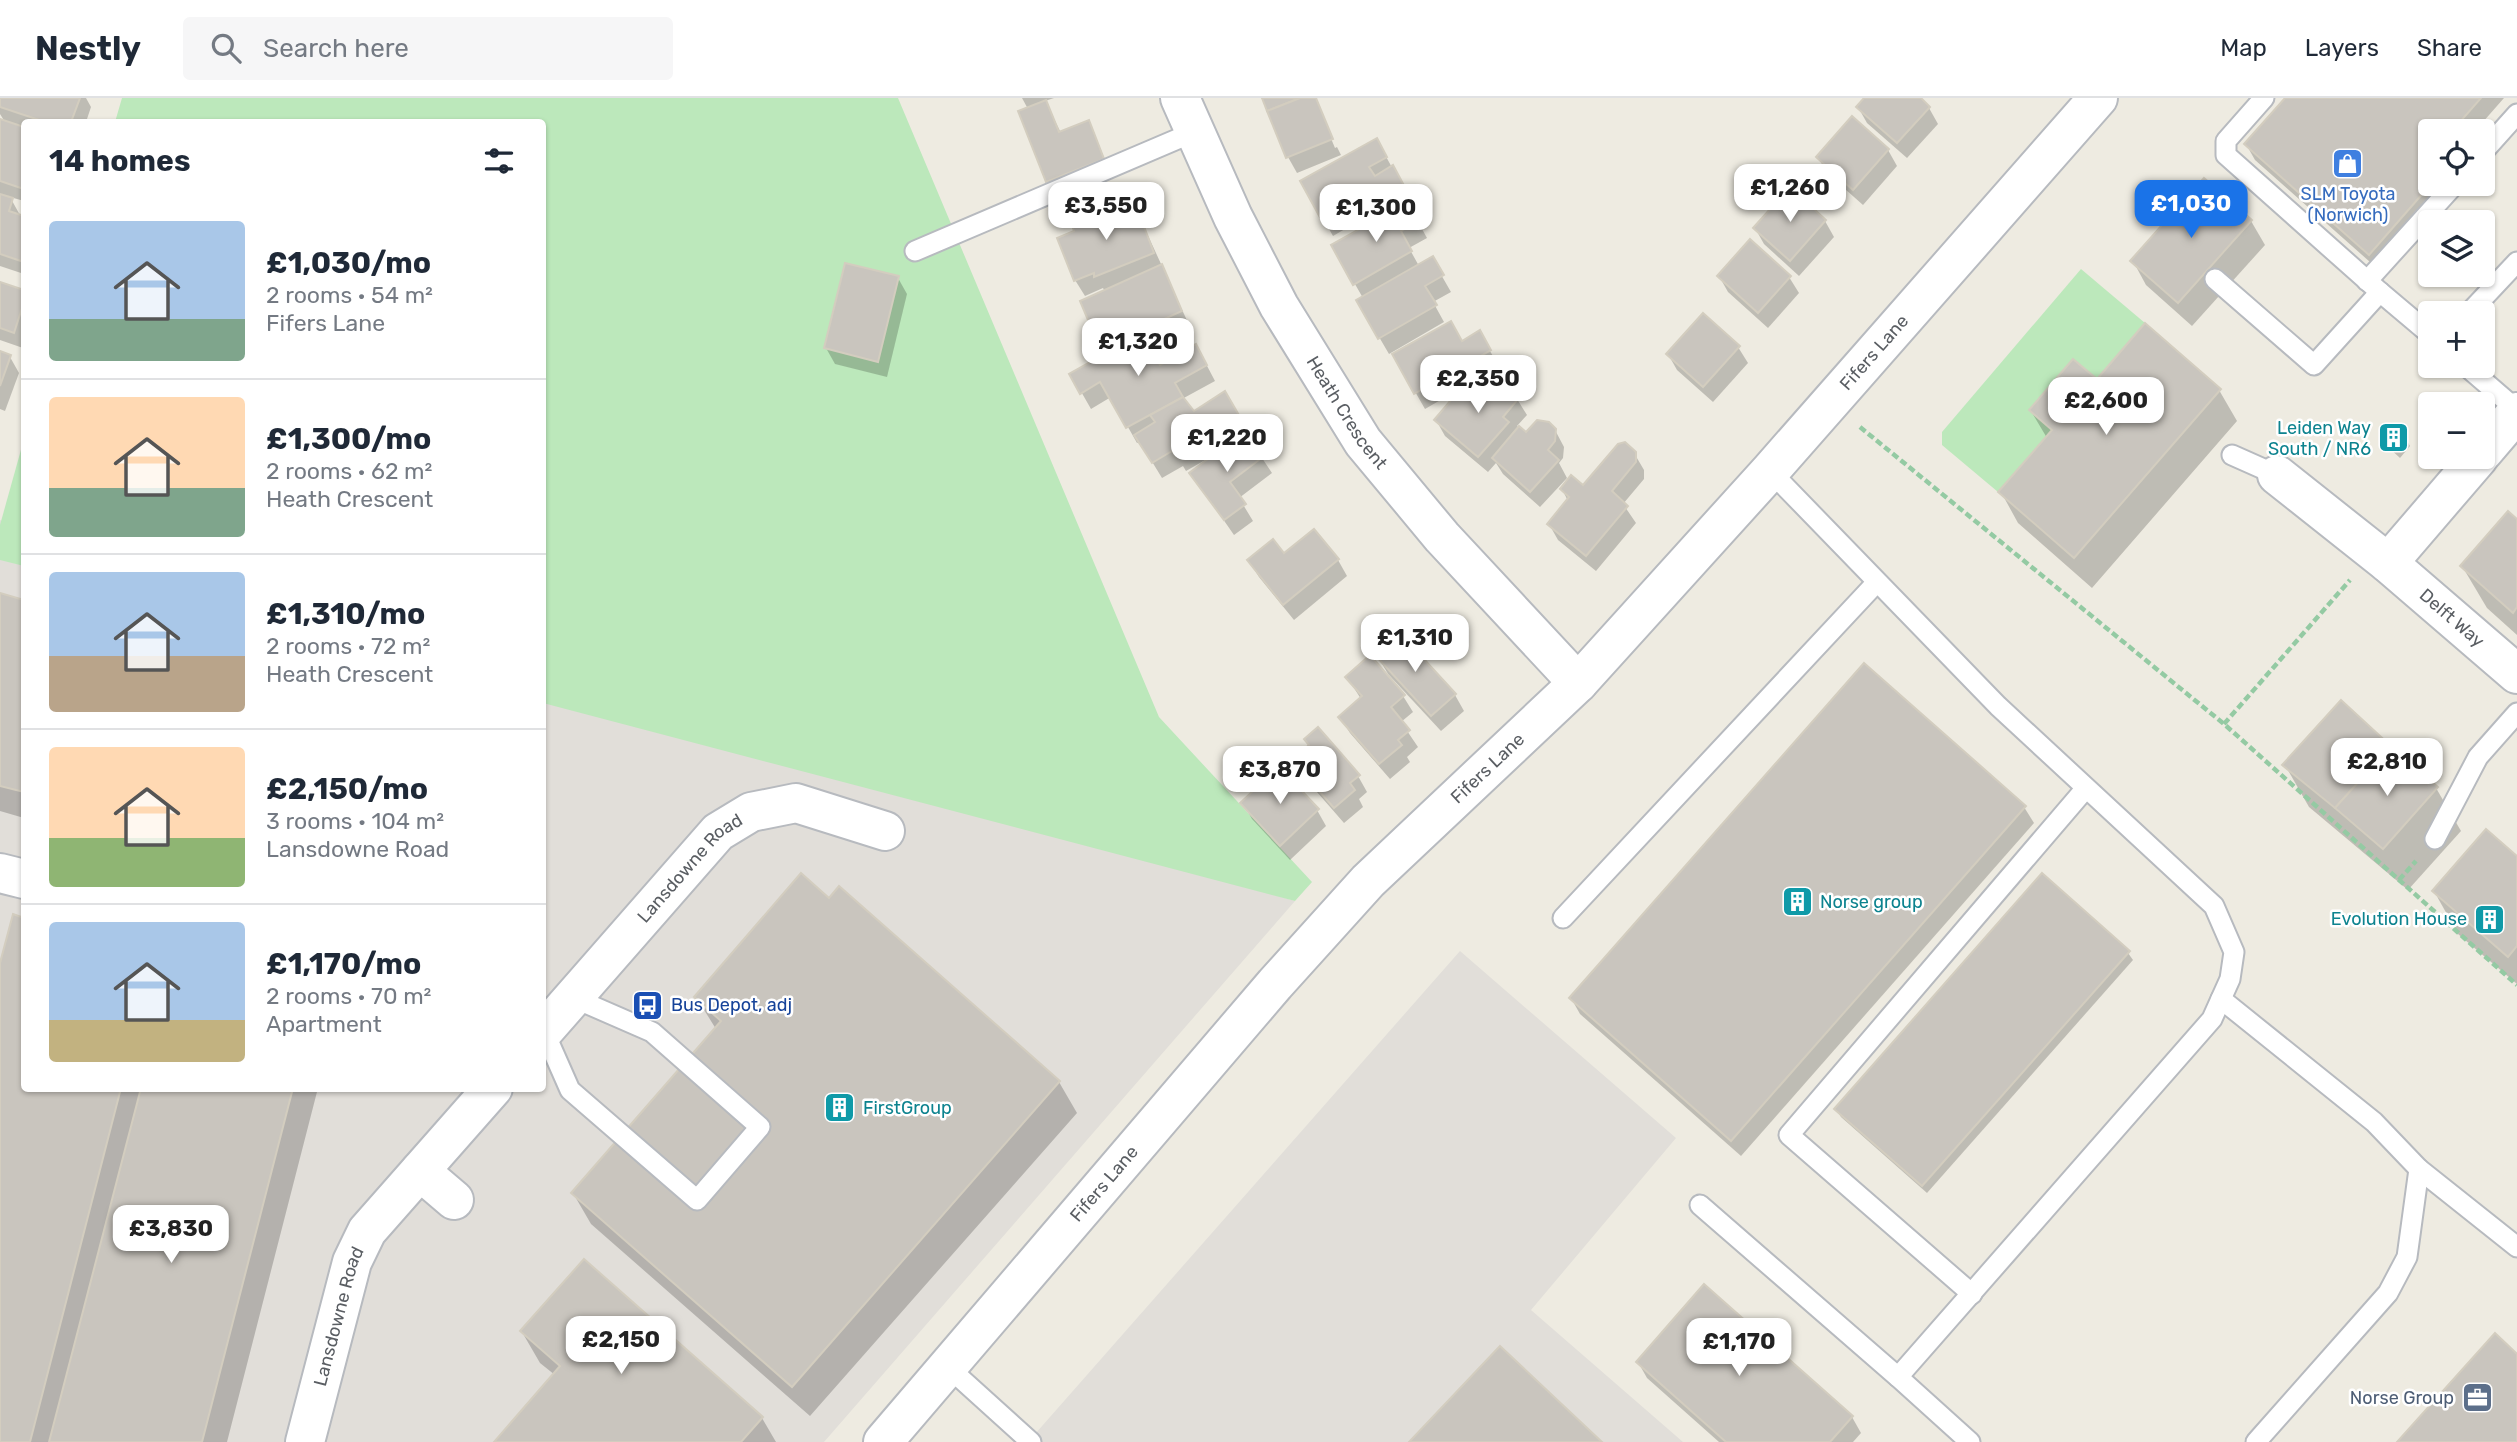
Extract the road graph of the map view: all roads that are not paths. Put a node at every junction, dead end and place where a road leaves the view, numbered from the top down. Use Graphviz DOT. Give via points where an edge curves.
graph roads {
  1 [pos="2098,98"];
  2 [pos="2264,98"];
  3 [pos="2517,114"];
  4 [pos="1187,115"];
  5 [pos="2495,139"];
  6 [pos="2445,196"];
  7 [pos="915,251"];
  8 [pos="2517,262"];
  9 [pos="2215,279"];
  10 [pos="2374,286"];
  11 [pos="2480,301"];
  12 [pos="2418,324"];
  13 [pos="2480,378"];
  14 [pos="2517,411"];
  15 [pos="2495,438"];
  16 [pos="2232,455"];
  17 [pos="2467,469"];
  18 [pos="1770,471"];
  19 [pos="2277,475"];
  20 [pos="2381,557"];
  21 [pos="1877,582"];
  22 [pos="2517,674"];
  23 [pos="1578,683"];
  24 [pos="2517,713"];
  25 [pos="2086,788"];
  26 [pos="885,831"];
  27 [pos="2435,839"];
  28 [pos="0,873"];
  29 [pos="21,878"];
  30 [pos="1563,918"];
  31 [pos="574,998"];
  32 [pos="2221,999"];
  33 [pos="546,1028"];
  34 [pos="546,1038"];
  35 [pos="490,1092"];
  36 [pos="2419,1168"];
  37 [pos="420,1171"];
  38 [pos="454,1200"];
  39 [pos="1700,1205"];
  40 [pos="2517,1247"];
  41 [pos="1972,1294"];
  42 [pos="948,1367"];
  43 [pos="1898,1377"];
  44 [pos="305,1442"];
  45 [pos="883,1442"];
  46 [pos="1031,1442"];
  47 [pos="1970,1442"];
  48 [pos="2256,1442"];
  1 -- 18 [label="street, Fifers Lane"];
  2 -- 10 [label="lane" via="2225,141 2226,155"];
  3 -- 5 [label="lane"];
  4 -- 7 [label="lane"];
  4 -- 23 [label="street, Heath Crescent" via="1279,306 1363,442 1442,537"];
  6 -- 10 [label="lane"];
  8 -- 11 [label="lane"];
  9 -- 10 [label="lane" via="2314,365"];
  10 -- 12 [label="lane"];
  13 -- 14 [label="lane"];
  14 -- 15 [label="street"];
  16 -- 19 [label="lane"];
  17 -- 20 [label="street"];
  18 -- 21 [label="lane"];
  18 -- 23 [label="street, Fifers Lane"];
  19 -- 20 [label="street, Delft Way"];
  20 -- 22 [label="street, Delft Way"];
  21 -- 25 [label="lane"];
  21 -- 30 [label="lane"];
  23 -- 42 [label="street, Fifers Lane" via="1368,881"];
  24 -- 27 [label="lane" via="2478,757"];
  25 -- 32 [label="lane" via="2214,906 2234,952"];
  25 -- 41 [label="lane" via="1789,1135"];
  26 -- 31 [label="street, Lansdowne Road" via="796,803 751,812 718,832"];
  28 -- 29 [label="street"];
  31 -- 33 [label="street, Lansdowne Road"];
  31 -- 34 [label="lane" via="652,1032 760,1127 697,1199 570,1090"];
  32 -- 36 [label="lane" via="2374,1122"];
  32 -- 41 [label="lane" via="2213,1019"];
  35 -- 37 [label="street, Lansdowne Road"];
  36 -- 40 [label="lane"];
  36 -- 48 [label="lane" via="2407,1257 2388,1293"];
  37 -- 38 [label="street"];
  37 -- 44 [label="street, Lansdowne Road" via="367,1231 352,1262"];
  39 -- 43 [label="lane"];
  41 -- 43 [label="lane"];
  42 -- 45 [label="street, Fifers Lane"];
  42 -- 46 [label="lane"];
  43 -- 47 [label="lane"];
}
